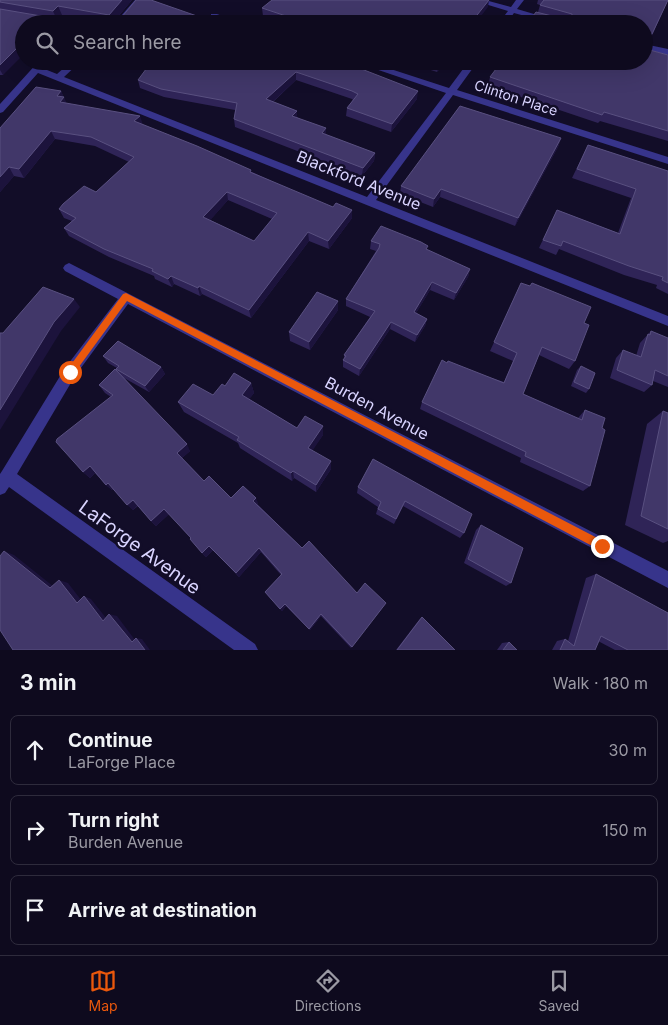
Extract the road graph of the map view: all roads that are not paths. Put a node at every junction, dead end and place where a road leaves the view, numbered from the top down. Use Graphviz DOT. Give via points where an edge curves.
graph roads {
  1 [pos="139,0"];
  2 [pos="476,0"];
  3 [pos="520,0"];
  4 [pos="512,10"];
  5 [pos="0,13"];
  6 [pos="126,15"];
  7 [pos="508,15"];
  8 [pos="531,15"];
  9 [pos="15,16"];
  10 [pos="653,48"];
  11 [pos="668,52"];
  12 [pos="36,70"];
  13 [pos="50,70"];
  14 [pos="67,70"];
  15 [pos="384,70"];
  16 [pos="468,70"];
  17 [pos="60,76"];
  18 [pos="452,92"];
  19 [pos="0,110"];
  20 [pos="668,162"];
  21 [pos="369,202"];
  22 [pos="69,268"];
  23 [pos="126,296"];
  24 [pos="668,321"];
  25 [pos="4,482"];
  26 [pos="668,580"];
  27 [pos="249,650"];
  1 -- 6 [label="street"];
  2 -- 4 [label="street"];
  3 -- 4 [label="street"];
  4 -- 7 [label="street"];
  4 -- 8 [label="street"];
  5 -- 9 [label="street"];
  10 -- 11 [label="street"];
  12 -- 19 [label="street"];
  13 -- 17 [label="street, Blackford Avenue"];
  14 -- 17 [label="street"];
  15 -- 18 [label="street, Clinton Place"];
  16 -- 18 [label="street"];
  17 -- 21 [label="street, Blackford Avenue"];
  18 -- 20 [label="street, Clinton Place"];
  18 -- 21 [label="street"];
  21 -- 24 [label="street, Blackford Avenue"];
  22 -- 23 [label="street, Burden Avenue"];
  23 -- 25 [label="street" via="70,372"];
  23 -- 26 [label="street, Burden Avenue"];
  25 -- 27 [label="street, LaForge Avenue"];
}
